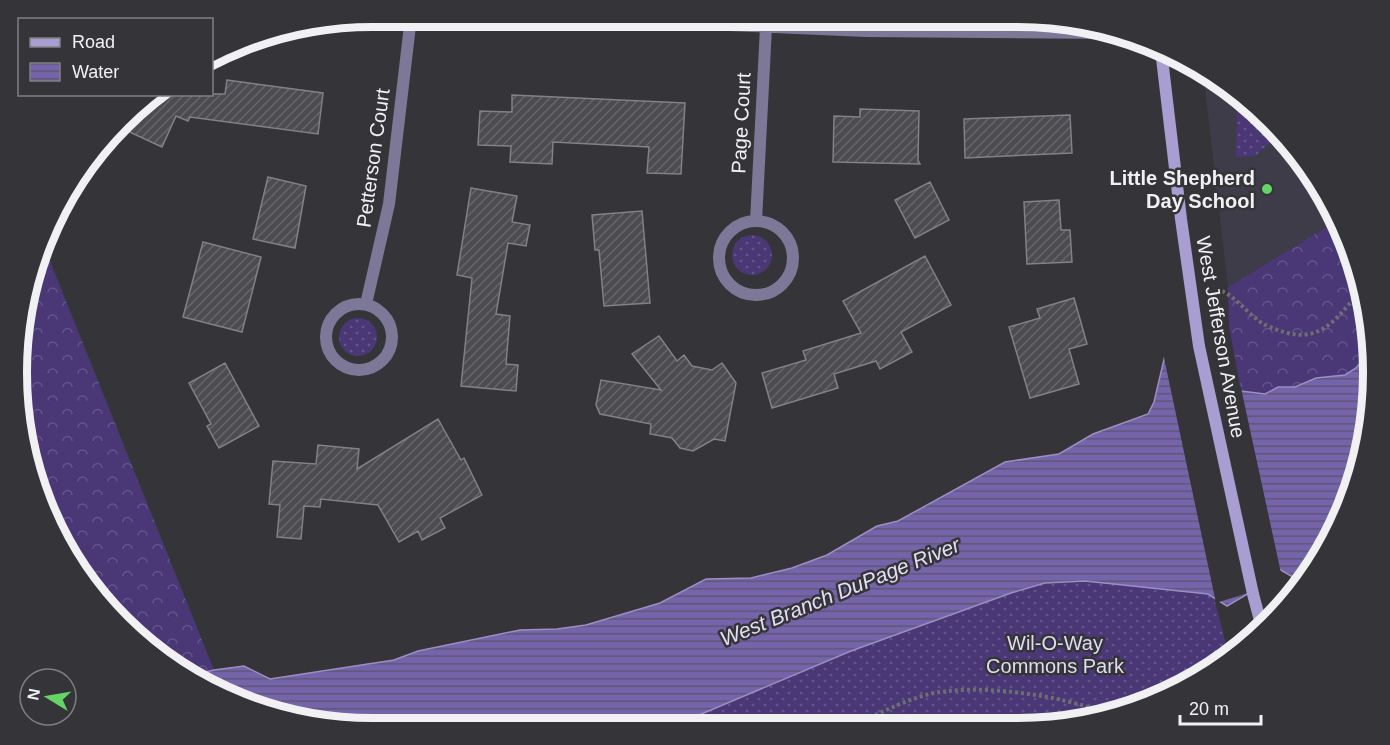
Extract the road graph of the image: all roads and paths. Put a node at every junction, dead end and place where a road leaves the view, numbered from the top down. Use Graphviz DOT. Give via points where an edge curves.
graph roads {
  1 [pos="410,27"];
  2 [pos="766,27"];
  3 [pos="1078,33"];
  4 [pos="1162,59"];
  5 [pos="756,221"];
  6 [pos="1222,291"];
  7 [pos="1354,298"];
  8 [pos="366,304"];
  9 [pos="1260,619"];
  10 [pos="1095,709"];
  11 [pos="869,718"];
  1 -- 8 [label="street, Petterson Court" via="389,204"];
  2 -- 3 [label="street"];
  2 -- 5 [label="street, Page Court"];
  4 -- 9 [label="street, West Jefferson Avenue" via="1199,346"];
  5 -- 5 [label="street" via="745,222 727,235 720,266 731,285 751,294 772,291 788,276 793,255 777,227"];
  6 -- 7 [label="path" via="1262,323 1301,336 1319,333"];
  8 -- 8 [label="street" via="343,307 327,324 325,336 332,358 352,370 372,368 388,354 392,344 384,314"];
  10 -- 11 [label="path" via="999,690 961,690 927,695"];
}
